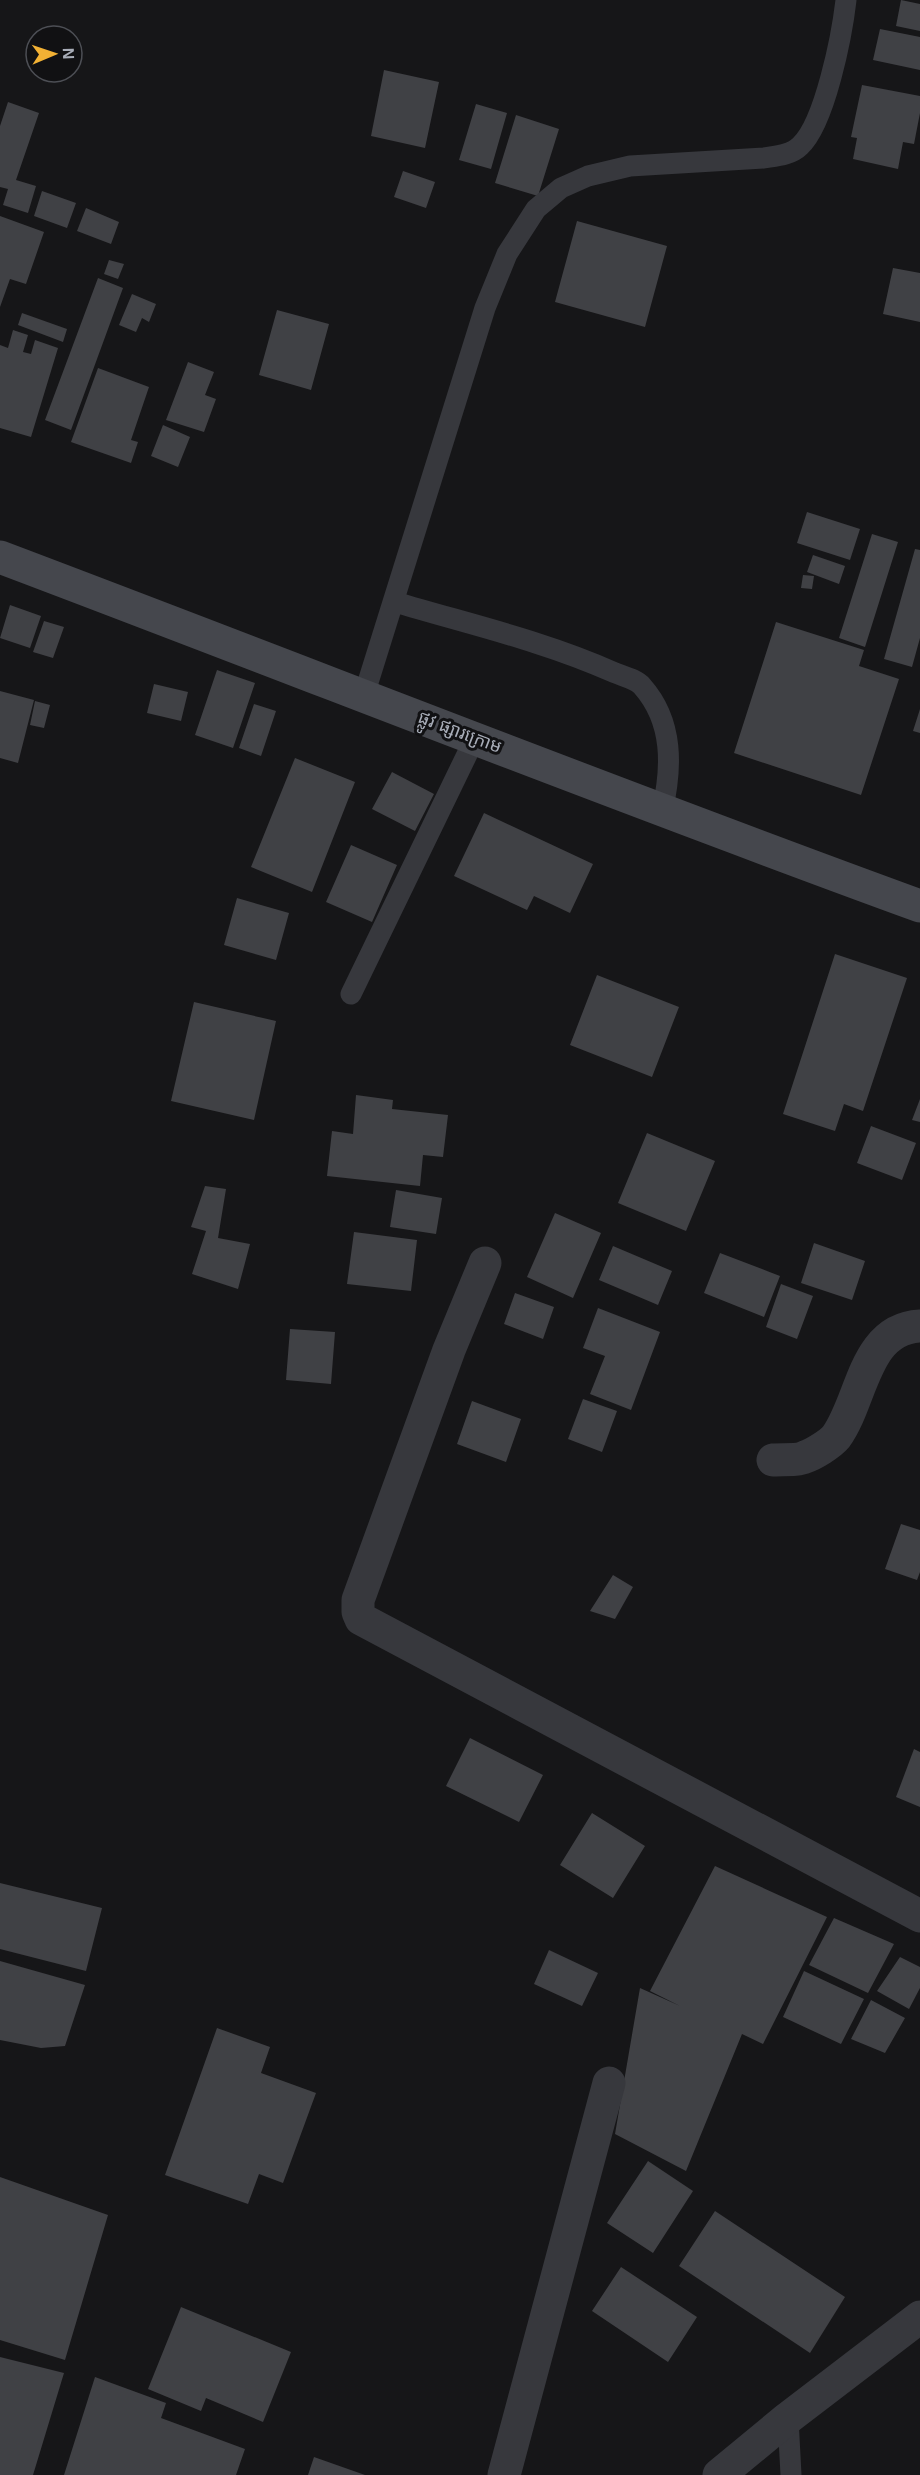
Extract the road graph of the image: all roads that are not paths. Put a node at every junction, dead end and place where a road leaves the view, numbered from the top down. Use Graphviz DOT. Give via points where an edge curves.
graph roads {
  1 [pos="846,0"];
  2 [pos="0,557"];
  3 [pos="395,602"];
  4 [pos="364,695"];
  5 [pos="475,738"];
  6 [pos="662,812"];
  7 [pos="920,906"];
  8 [pos="351,994"];
  9 [pos="485,1263"];
  10 [pos="920,1326"];
  11 [pos="773,1460"];
  12 [pos="920,1916"];
  13 [pos="609,2083"];
  14 [pos="920,2317"];
  15 [pos="788,2418"];
  16 [pos="504,2475"];
  17 [pos="719,2475"];
  18 [pos="791,2475"];
  1 -- 3 [label="lane" via="821,111 798,148 764,158 630,166 588,176 561,188 536,209 507,255 485,308"];
  2 -- 4 [label="main road, ផ្លូវ ផ្សារក្រោម"];
  3 -- 4 [label="lane"];
  3 -- 6 [label="lane" via="582,658 640,684 654,702 668,739 669,781"];
  4 -- 5 [label="main road, ផ្លូវ ផ្សារក្រោម"];
  5 -- 6 [label="main road, ផ្លូវ ផ្សារក្រោម"];
  5 -- 8 [label="lane"];
  6 -- 7 [label="main road, ផ្លូវ ផ្សារក្រោម"];
  9 -- 12 [label="street" via="449,1350 358,1600 357,1612 361,1618"];
  10 -- 11 [label="street" via="910,1326 886,1338 869,1363 835,1438 804,1458"];
  13 -- 16 [label="street"];
  14 -- 15 [label="street"];
  15 -- 17 [label="street"];
  15 -- 18 [label="lane"];
}
